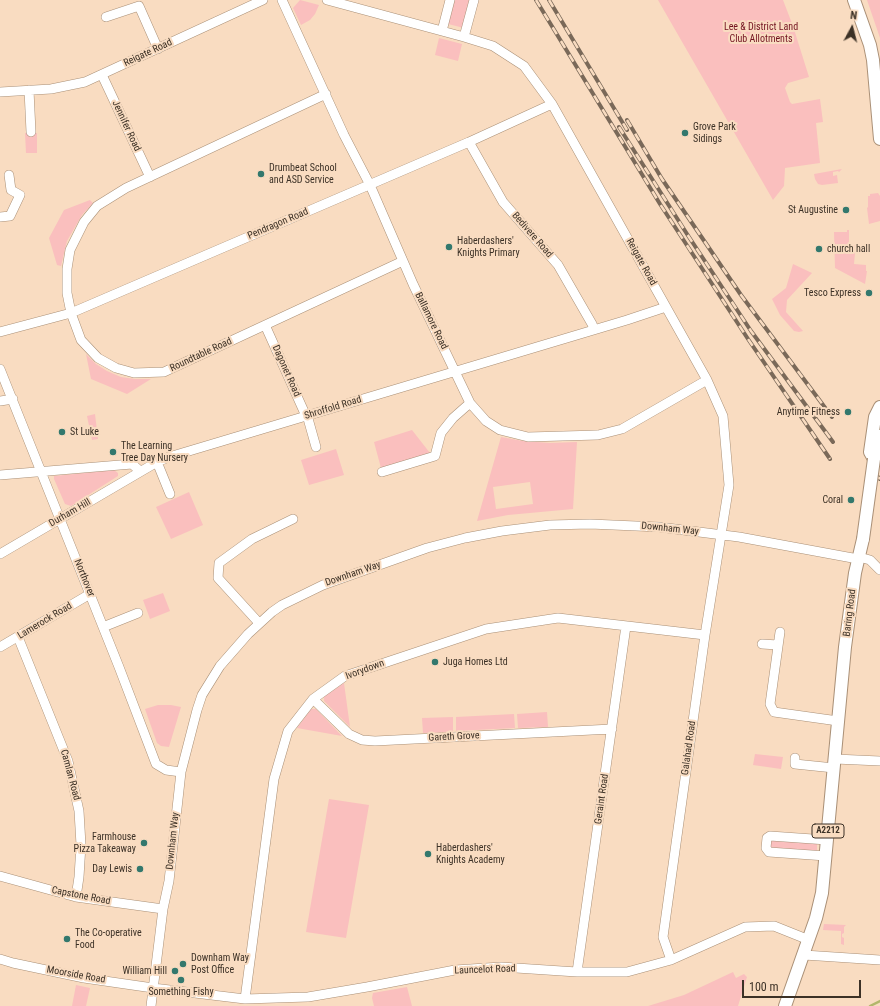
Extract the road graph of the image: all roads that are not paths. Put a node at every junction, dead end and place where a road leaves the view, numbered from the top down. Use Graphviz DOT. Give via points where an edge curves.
graph roads {
  1 [pos="262,0"];
  2 [pos="282,0"];
  3 [pos="327,0"];
  4 [pos="450,0"];
  5 [pos="474,0"];
  6 [pos="854,0"];
  7 [pos="139,3"];
  8 [pos="106,16"];
  9 [pos="442,31"];
  10 [pos="464,37"];
  11 [pos="158,49"];
  12 [pos="877,72"];
  13 [pos="102,75"];
  14 [pos="29,90"];
  15 [pos="0,92"];
  16 [pos="326,94"];
  17 [pos="552,104"];
  18 [pos="31,132"];
  19 [pos="880,139"];
  20 [pos="468,142"];
  21 [pos="9,175"];
  22 [pos="150,177"];
  23 [pos="370,185"];
  24 [pos="0,217"];
  25 [pos="403,261"];
  26 [pos="666,307"];
  27 [pos="71,313"];
  28 [pos="265,325"];
  29 [pos="594,329"];
  30 [pos="0,332"];
  31 [pos="0,369"];
  32 [pos="456,371"];
  33 [pos="707,380"];
  34 [pos="13,399"];
  35 [pos="0,401"];
  36 [pos="470,403"];
  37 [pos="880,406"];
  38 [pos="880,410"];
  39 [pos="307,416"];
  40 [pos="878,441"];
  41 [pos="316,447"];
  42 [pos="157,462"];
  43 [pos="42,472"];
  44 [pos="140,472"];
  45 [pos="382,472"];
  46 [pos="0,475"];
  47 [pos="170,494"];
  48 [pos="60,518"];
  49 [pos="293,519"];
  50 [pos="720,536"];
  51 [pos="0,554"];
  52 [pos="859,558"];
  53 [pos="880,570"];
  54 [pos="90,594"];
  55 [pos="138,613"];
  56 [pos="259,623"];
  57 [pos="626,626"];
  58 [pos="103,627"];
  59 [pos="780,632"];
  60 [pos="705,635"];
  61 [pos="18,637"];
  62 [pos="762,644"];
  63 [pos="778,645"];
  64 [pos="0,647"];
  65 [pos="313,699"];
  66 [pos="838,721"];
  67 [pos="612,729"];
  68 [pos="880,761"];
  69 [pos="835,763"];
  70 [pos="795,764"];
  71 [pos="181,772"];
  72 [pos="827,840"];
  73 [pos="826,856"];
  74 [pos="0,876"];
  75 [pos="76,897"];
  76 [pos="163,909"];
  77 [pos="809,940"];
  78 [pos="804,955"];
  79 [pos="0,959"];
  80 [pos="671,960"];
  81 [pos="880,960"];
  82 [pos="577,972"];
  83 [pos="153,988"];
  84 [pos="245,999"];
  85 [pos="151,1006"];
  86 [pos="786,1006"];
  1 -- 11 [label="street, Reigate Road"];
  2 -- 16 [label="street, Ballamore Road"];
  3 -- 9 [label="street, Reigate Road"];
  4 -- 9 [label="street"];
  5 -- 10 [label="street"];
  6 -- 12 [label="main road"];
  7 -- 8 [label="street"];
  7 -- 11 [label="street"];
  9 -- 10 [label="street, Reigate Road"];
  10 -- 17 [label="street, Reigate Road" via="493,46 524,66"];
  11 -- 13 [label="street, Reigate Road"];
  12 -- 19 [label="main road"];
  13 -- 14 [label="street, Reigate Road" via="68,86"];
  13 -- 22 [label="street, Jennifer Road"];
  14 -- 15 [label="street, Reigate Road"];
  14 -- 18 [label="street"];
  16 -- 22 [label="street, Roundtable Road"];
  16 -- 23 [label="street, Ballamore Road"];
  17 -- 20 [label="street, Pendragon Road"];
  17 -- 26 [label="street, Reigate Road"];
  20 -- 23 [label="street, Pendragon Road"];
  20 -- 29 [label="street, Bedivere Road" via="503,202 558,265"];
  21 -- 24 [label="street" via="11,190 20,195 10,216"];
  22 -- 27 [label="street, Roundtable Road" via="97,206 84,222 70,250 67,269 67,292"];
  23 -- 25 [label="street, Ballamore Road"];
  23 -- 27 [label="street, Pendragon Road"];
  25 -- 28 [label="street, Roundtable Road"];
  25 -- 32 [label="street, Ballamore Road"];
  26 -- 29 [label="street, Shroffold Road"];
  26 -- 33 [label="street, Reigate Road"];
  27 -- 28 [label="street, Roundtable Road" via="81,340 98,358 116,368 134,373 164,372"];
  27 -- 30 [label="street, Pendragon Road"];
  28 -- 39 [label="street, Dagonet Road"];
  29 -- 32 [label="street, Shroffold Road"];
  31 -- 34 [label="street, Northover"];
  32 -- 36 [label="street, Ballamore Road"];
  32 -- 39 [label="street, Shroffold Road"];
  33 -- 36 [label="street, Ballamore Road" via="622,429 598,436 547,438 514,434 500,430 486,421"];
  33 -- 50 [label="street, Reigate Road" via="723,416 729,485"];
  34 -- 35 [label="street"];
  34 -- 43 [label="street, Northover"];
  36 -- 45 [label="street" via="441,433 435,456"];
  37 -- 38 [label="main road, Baring Road / A2212"];
  38 -- 40 [label="main road, Baring Road / A2212" via="875,417"];
  39 -- 41 [label="street, Dagonet Road"];
  39 -- 42 [label="street, Shroffold Road"];
  40 -- 52 [label="main road, Baring Road / A2212, bridge" via="878,454 874,458"];
  42 -- 44 [label="street, Shroffold Road"];
  42 -- 47 [label="street"];
  43 -- 44 [label="street" via="132,464"];
  43 -- 46 [label="street"];
  43 -- 48 [label="street, Northover"];
  44 -- 48 [label="street, Durham Hill"];
  48 -- 51 [label="street, Durham Hill"];
  48 -- 54 [label="street, Northover"];
  49 -- 56 [label="street" via="252,539 219,562 218,578"];
  50 -- 52 [label="street, Downham Way"];
  50 -- 56 [label="street, Downham Way" via="659,527 590,524 550,525 474,536 427,548 323,585 282,605"];
  50 -- 60 [label="street, Galahad Road"];
  52 -- 53 [label="street, Downham Way" via="870,560"];
  52 -- 66 [label="main road, Baring Road / A2212" via="851,601"];
  54 -- 58 [label="street, Northover"];
  54 -- 61 [label="street, Lamerock Road"];
  55 -- 58 [label="street"];
  56 -- 71 [label="street, Downham Way" via="234,649 210,680 197,710"];
  57 -- 60 [label="street, Ivorydown"];
  57 -- 65 [label="street, Ivorydown" via="558,618 486,629 345,676"];
  57 -- 67 [label="street, Geraint Road"];
  58 -- 71 [label="street, Northover" via="156,764 166,770"];
  59 -- 63 [label="street"];
  60 -- 80 [label="street, Galahad Road" via="663,937"];
  61 -- 64 [label="street, Lamerock Road"];
  61 -- 75 [label="street, Camlan Road" via="68,762 79,811 81,845"];
  62 -- 63 [label="street"];
  63 -- 66 [label="street" via="770,704 772,713"];
  65 -- 67 [label="street, Gareth Grove" via="349,734 362,740"];
  65 -- 84 [label="street, Ivorydown" via="288,731 274,779"];
  66 -- 69 [label="main road, Baring Road / A2212"];
  67 -- 82 [label="street, Geraint Road"];
  68 -- 69 [label="street"];
  69 -- 70 [label="street"];
  69 -- 72 [label="main road, Baring Road / A2212"];
  71 -- 76 [label="street, Downham Way"];
  72 -- 73 [label="main road, Baring Road / A2212"];
  72 -- 73 [label="street" via="770,836 767,838 766,848 769,852"];
  73 -- 77 [label="main road, Baring Road / A2212" via="820,904"];
  74 -- 75 [label="street, Capstone Road"];
  75 -- 76 [label="street, Capstone Road"];
  76 -- 83 [label="street, Downham Way"];
  77 -- 78 [label="main road, A2212"];
  77 -- 80 [label="street, Launcelot Road" via="774,926 745,927"];
  78 -- 81 [label="street"];
  78 -- 86 [label="main road, A2212"];
  79 -- 83 [label="street, Moorside Road" via="84,978"];
  80 -- 82 [label="street, Launcelot Road" via="627,972"];
  82 -- 84 [label="street, Launcelot Road" via="501,967 455,970 308,997"];
  83 -- 84 [label="street, Launcelot Road"];
  83 -- 85 [label="street, Downham Way"];
}
